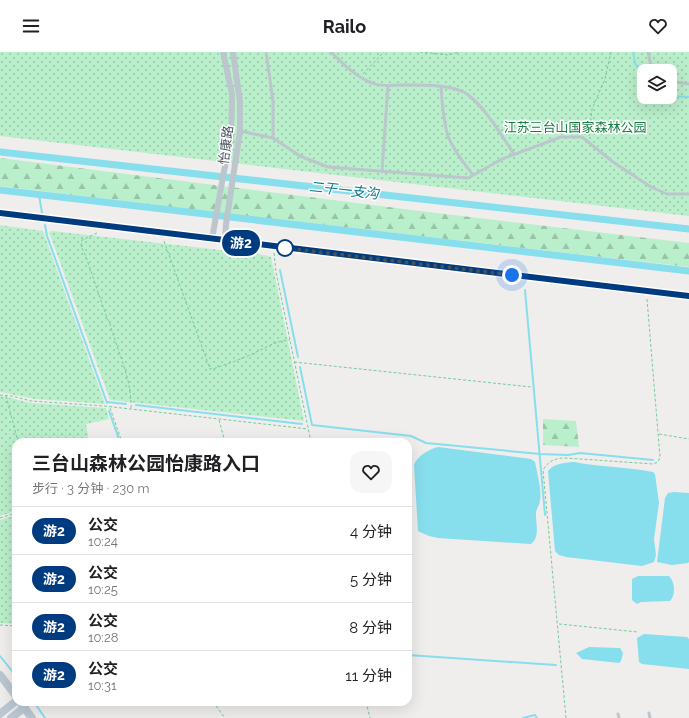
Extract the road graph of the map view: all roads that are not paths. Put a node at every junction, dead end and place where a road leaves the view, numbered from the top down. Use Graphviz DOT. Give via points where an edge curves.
graph roads {
  1 [pos="223,52"];
  2 [pos="233,52"];
  3 [pos="266,52"];
  4 [pos="331,52"];
  5 [pos="648,52"];
  6 [pos="651,64"];
  7 [pos="677,82"];
  8 [pos="689,84"];
  9 [pos="230,86"];
  10 [pos="238,86"];
  11 [pos="388,86"];
  12 [pos="441,86"];
  13 [pos="240,131"];
  14 [pos="273,138"];
  15 [pos="514,154"];
  16 [pos="382,172"];
  17 [pos="473,175"];
  18 [pos="689,194"];
  19 [pos="0,214"];
  20 [pos="212,239"];
  21 [pos="225,241"];
  22 [pos="689,296"];
  23 [pos="0,675"];
  24 [pos="12,691"];
  25 [pos="12,705"];
  26 [pos="21,706"];
  27 [pos="23,706"];
  28 [pos="649,713"];
  29 [pos="0,714"];
  30 [pos="618,714"];
  31 [pos="11,718"];
  32 [pos="32,718"];
  33 [pos="619,718"];
  34 [pos="650,718"];
  1 -- 9 [label="street, 怡康路"];
  2 -- 10 [label="street, 怡康路"];
  3 -- 14 [label="lane" via="273,101"];
  4 -- 11 [label="lane" via="360,77 373,84"];
  5 -- 6 [label="lane"];
  7 -- 8 [label="lane"];
  9 -- 10 [label="lane"];
  9 -- 20 [label="street, 怡康路" via="231,140"];
  10 -- 13 [label="street, 怡康路"];
  11 -- 12 [label="lane"];
  11 -- 16 [label="lane"];
  12 -- 15 [label="lane" via="466,94 480,106"];
  12 -- 17 [label="lane" via="443,116 448,137 456,153"];
  13 -- 14 [label="lane"];
  13 -- 21 [label="street, 怡康路"];
  14 -- 16 [label="lane" via="300,156 328,166"];
  15 -- 17 [label="lane"];
  15 -- 18 [label="lane" via="561,136 582,137 613,162 651,187 667,194"];
  16 -- 17 [label="lane" via="468,178"];
  19 -- 20 [label="street"];
  20 -- 21 [label="street"];
  21 -- 22 [label="street"];
  23 -- 24 [label="street"];
  25 -- 29 [label="street"];
  26 -- 31 [label="street"];
  27 -- 32 [label="street"];
  28 -- 34 [label="lane"];
  30 -- 33 [label="lane"];
}
